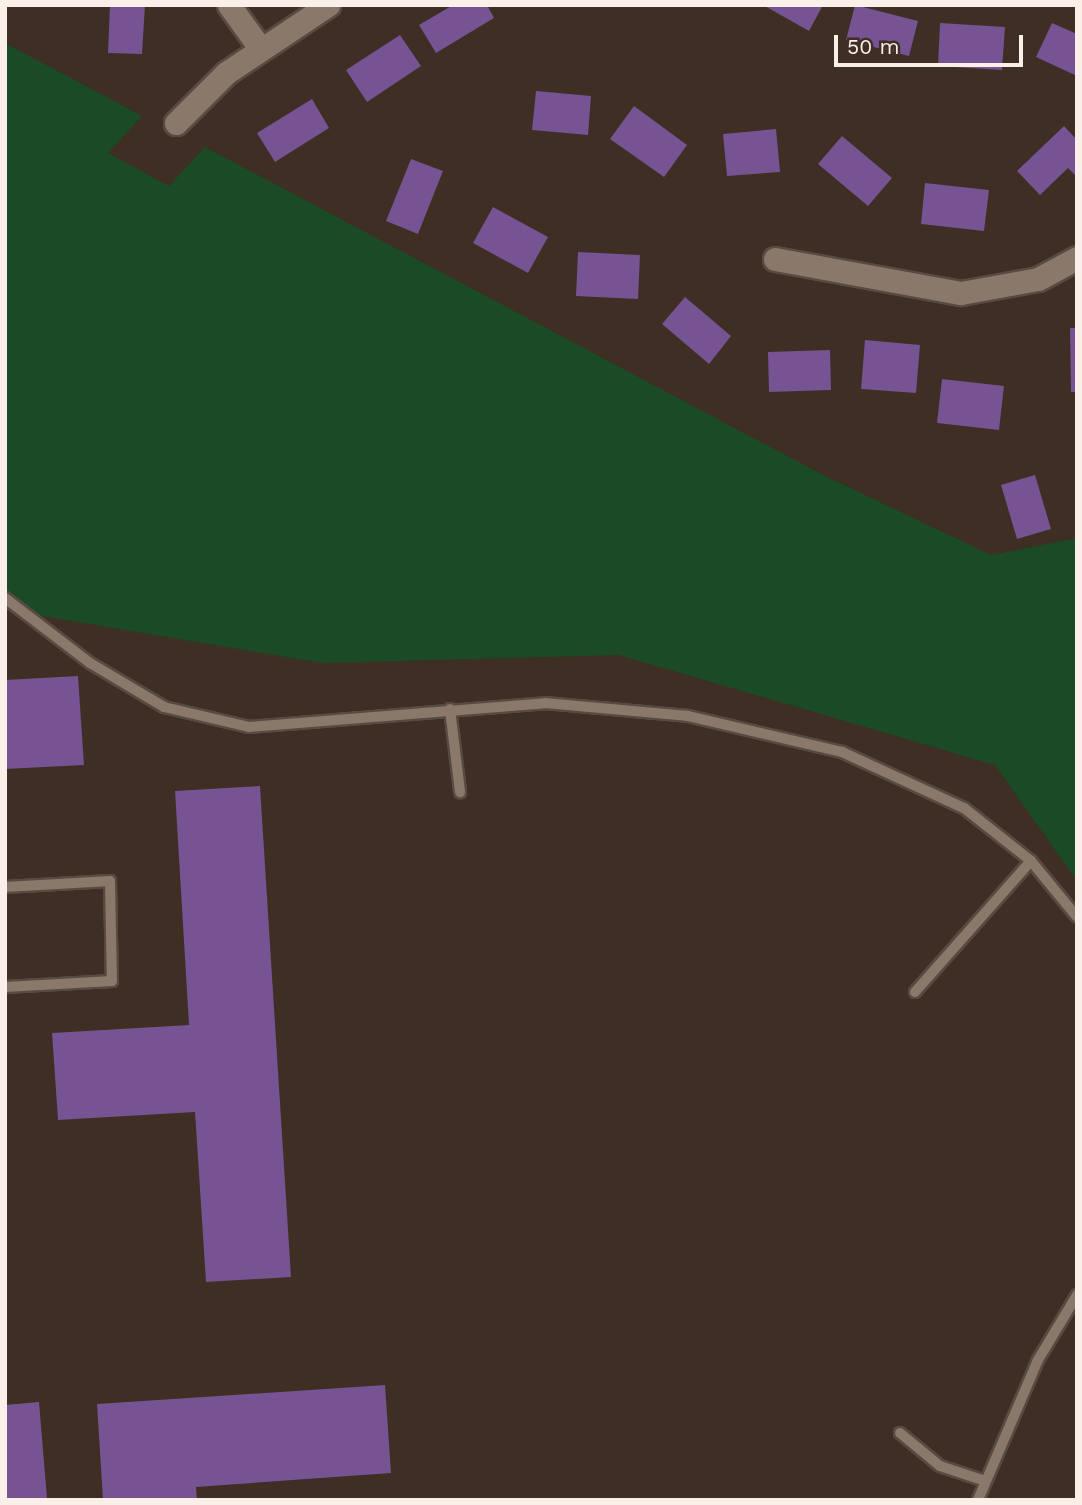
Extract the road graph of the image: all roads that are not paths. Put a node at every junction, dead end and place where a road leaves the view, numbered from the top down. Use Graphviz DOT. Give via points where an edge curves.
graph roads {
  1 [pos="229,5"];
  2 [pos="328,5"];
  3 [pos="260,48"];
  4 [pos="176,123"];
  5 [pos="1077,258"];
  6 [pos="775,259"];
  7 [pos="5,598"];
  8 [pos="450,709"];
  9 [pos="460,792"];
  10 [pos="1031,861"];
  11 [pos="5,887"];
  12 [pos="1077,917"];
  13 [pos="5,987"];
  14 [pos="915,992"];
  15 [pos="1077,1295"];
  16 [pos="900,1433"];
  17 [pos="985,1481"];
  18 [pos="978,1500"];
  1 -- 3 [label="street"];
  2 -- 3 [label="street"];
  3 -- 4 [label="street"];
  5 -- 6 [label="street" via="1028,282 961,293"];
  7 -- 8 [label="lane" via="90,663 164,707 249,727"];
  8 -- 9 [label="lane"];
  8 -- 10 [label="lane" via="545,703 688,716 842,752 964,808"];
  10 -- 12 [label="lane"];
  10 -- 14 [label="lane"];
  11 -- 13 [label="lane" via="110,881 113,981"];
  15 -- 17 [label="lane" via="1038,1360"];
  16 -- 17 [label="lane" via="940,1466"];
  17 -- 18 [label="lane"];
}
